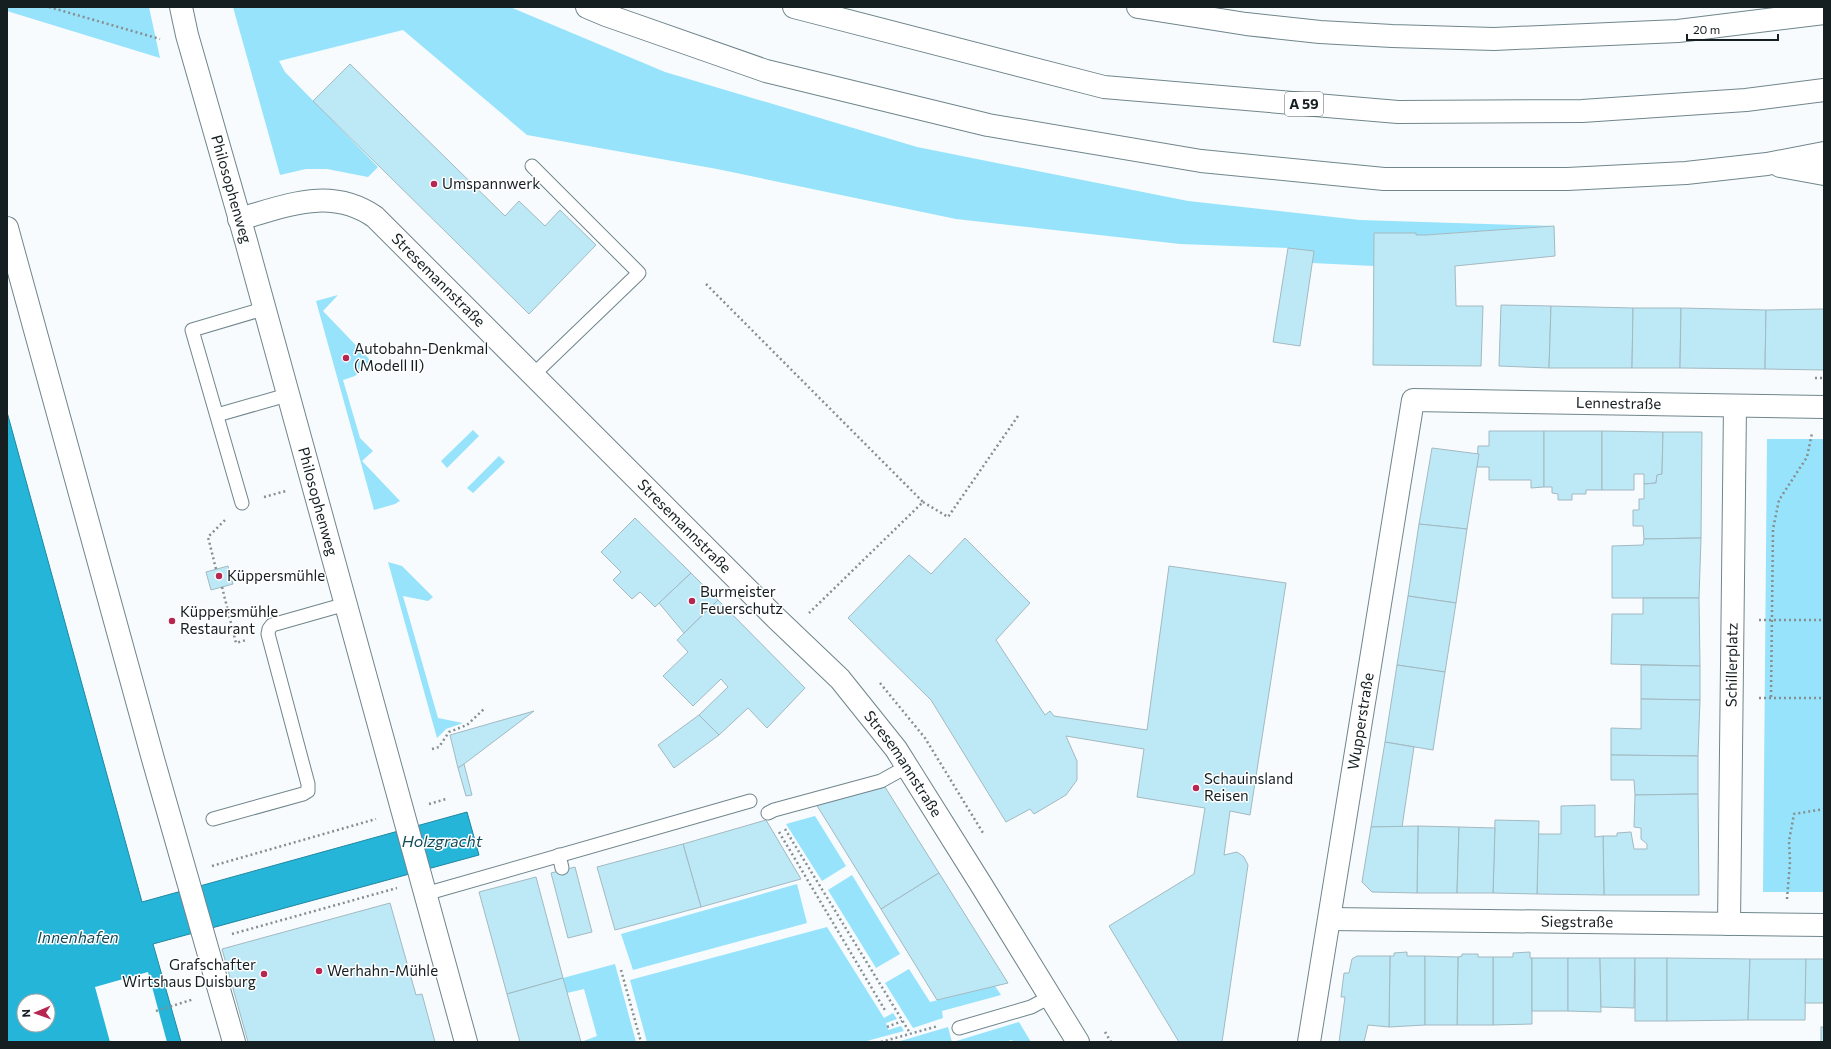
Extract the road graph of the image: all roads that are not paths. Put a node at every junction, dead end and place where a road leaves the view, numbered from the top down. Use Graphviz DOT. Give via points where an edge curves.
graph roads {
  1 [pos="181,7"];
  2 [pos="587,7"];
  3 [pos="794,7"];
  4 [pos="1138,7"];
  5 [pos="1824,12"];
  6 [pos="1824,90"];
  7 [pos="1824,153"];
  8 [pos="1767,164"];
  9 [pos="532,166"];
  10 [pos="1824,174"];
  11 [pos="239,219"];
  12 [pos="7,228"];
  13 [pos="263,309"];
  14 [pos="532,375"];
  15 [pos="287,394"];
  16 [pos="1413,400"];
  17 [pos="1735,406"];
  18 [pos="1824,407"];
  19 [pos="217,415"];
  20 [pos="242,503"];
  21 [pos="346,604"];
  22 [pos="908,766"];
  23 [pos="750,801"];
  24 [pos="768,813"];
  25 [pos="213,819"];
  26 [pos="559,855"];
  27 [pos="562,868"];
  28 [pos="423,887"];
  29 [pos="1330,920"];
  30 [pos="1729,924"];
  31 [pos="1824,925"];
  32 [pos="1050,996"];
  33 [pos="959,1028"];
  34 [pos="234,1042"];
  35 [pos="466,1042"];
  36 [pos="1078,1042"];
  37 [pos="1309,1042"];
  1 -- 11 [label="main road, Philosophenweg"];
  2 -- 8 [label="main road" via="766,71 988,125 1201,161 1384,179 1470,180 1567,180 1686,173"];
  3 -- 6 [label="main road, A 59" via="1104,87 1390,111 1582,111 1746,100"];
  4 -- 5 [label="main road" via="1246,24 1320,32 1494,40 1678,31"];
  7 -- 8 [label="main road"];
  8 -- 10 [label="main road"];
  9 -- 14 [label="lane" via="639,273"];
  11 -- 13 [label="main road, Philosophenweg"];
  11 -- 14 [label="main road, Stresemannstraße" via="305,201 336,200 362,208 375,217"];
  12 -- 34 [label="main road"];
  13 -- 15 [label="main road, Philosophenweg"];
  13 -- 19 [label="lane" via="192,330"];
  14 -- 22 [label="main road, Stresemannstraße" via="840,679"];
  15 -- 19 [label="lane"];
  15 -- 21 [label="main road, Philosophenweg"];
  16 -- 17 [label="main road, Lennestraße"];
  16 -- 29 [label="main road, Wupperstraße"];
  17 -- 18 [label="main road, Lennestraße"];
  17 -- 30 [label="main road, Schillerplatz"];
  19 -- 20 [label="lane"];
  21 -- 25 [label="lane" via="272,625 269,629 268,634 308,791"];
  21 -- 28 [label="main road, Philosophenweg"];
  22 -- 24 [label="lane" via="881,781"];
  22 -- 32 [label="main road, Stresemannstraße"];
  23 -- 26 [label="lane"];
  26 -- 27 [label="lane"];
  26 -- 28 [label="lane"];
  28 -- 35 [label="main road, Philosophenweg"];
  29 -- 30 [label="main road, Siegstraße"];
  29 -- 37 [label="main road, Wupperstraße"];
  30 -- 31 [label="main road, Siegstraße"];
  32 -- 33 [label="lane" via="1031,1007"];
  32 -- 36 [label="main road, Stresemannstraße"];
}
